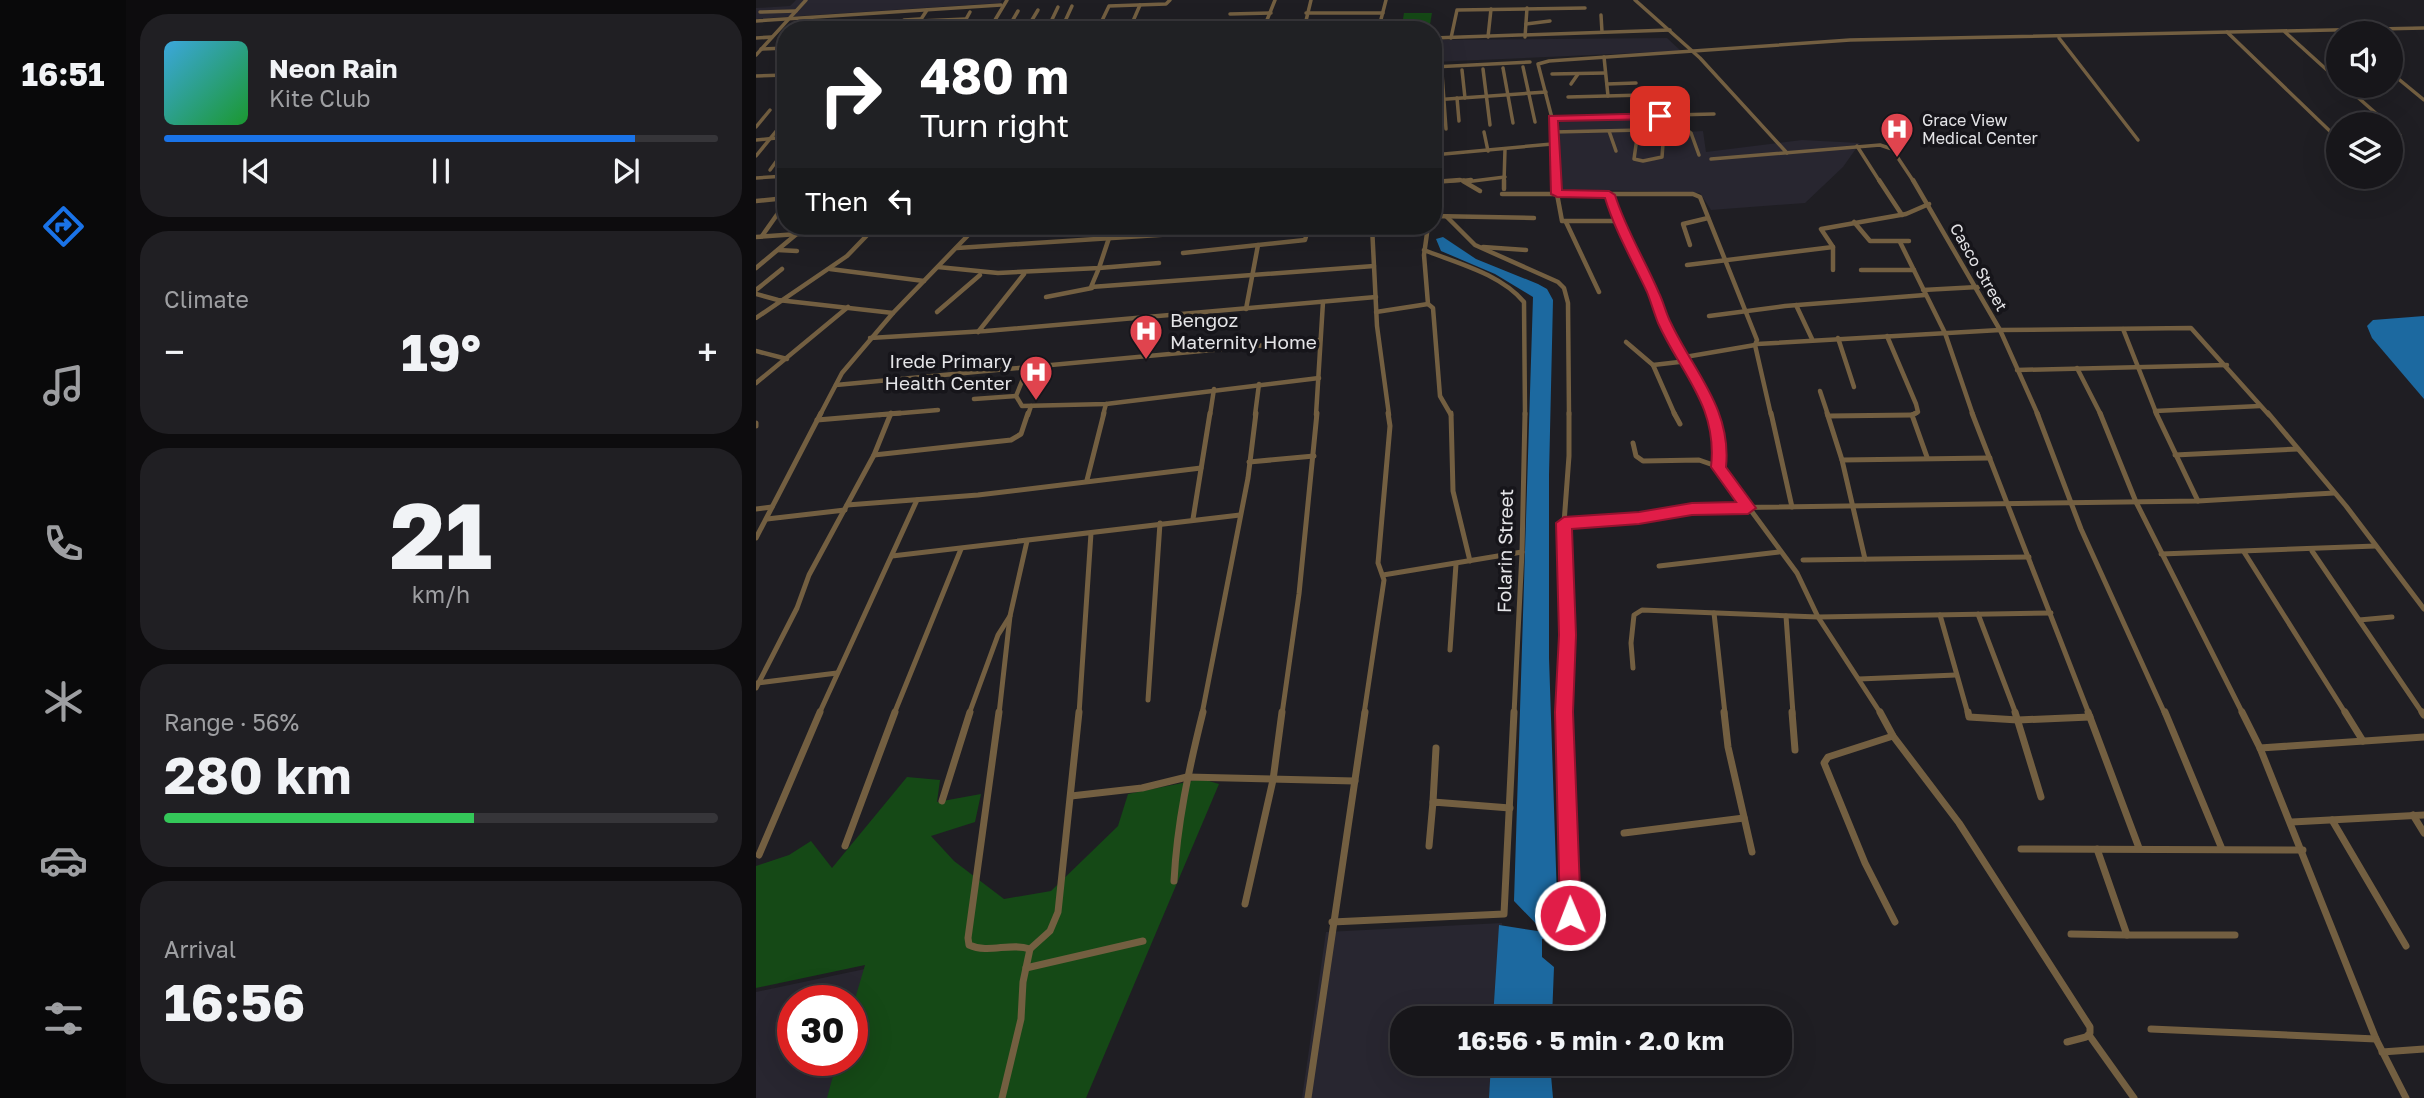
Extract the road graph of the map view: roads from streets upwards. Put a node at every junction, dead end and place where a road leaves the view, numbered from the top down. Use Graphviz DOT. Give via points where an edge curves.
graph roads {
  1 [pos="806,0"];
  2 [pos="1005,0"];
  3 [pos="1170,0"];
  4 [pos="1275,0"];
  5 [pos="1311,0"];
  6 [pos="1386,0"];
  7 [pos="1635,0"];
  8 [pos="1001,5"];
  9 [pos="1140,5"];
  10 [pos="1072,6"];
  11 [pos="1058,7"];
  12 [pos="1527,8"];
  13 [pos="1584,8"];
  14 [pos="1491,9"];
  15 [pos="927,10"];
  16 [pos="1038,10"];
  17 [pos="796,11"];
  18 [pos="1018,11"];
  19 [pos="760,12"];
  20 [pos="970,12"];
  21 [pos="1270,13"];
  22 [pos="1306,13"];
  23 [pos="1382,13"];
  24 [pos="1230,14"];
  25 [pos="1601,15"];
  26 [pos="788,19"];
  27 [pos="966,19"];
  28 [pos="904,20"];
  29 [pos="920,20"];
  30 [pos="756,21"];
  31 [pos="993,21"];
  32 [pos="993,21"];
  33 [pos="1012,21"];
  34 [pos="1031,21"];
  35 [pos="1051,21"];
  36 [pos="1065,21"];
  37 [pos="1102,21"];
  38 [pos="1133,21"];
  39 [pos="1267,21"];
  40 [pos="1305,21"];
  41 [pos="1381,21"];
  42 [pos="1550,21"];
  43 [pos="1526,24"];
  44 [pos="2424,28"];
  45 [pos="2403,29"];
  46 [pos="1670,30"];
  47 [pos="777,31"];
  48 [pos="1602,32"];
  49 [pos="2227,32"];
  50 [pos="2285,32"];
  51 [pos="2326,32"];
  52 [pos="756,37"];
  53 [pos="772,37"];
  54 [pos="1488,37"];
  55 [pos="1525,37"];
  56 [pos="1442,38"];
  57 [pos="1451,38"];
  58 [pos="2059,38"];
  59 [pos="777,48"];
  60 [pos="761,49"];
  61 [pos="1692,51"];
  62 [pos="756,55"];
  63 [pos="1604,57"];
  64 [pos="1530,62"];
  65 [pos="1523,66"];
  66 [pos="1442,67"];
  67 [pos="1503,68"];
  68 [pos="2326,68"];
  69 [pos="1483,69"];
  70 [pos="1462,70"];
  71 [pos="1442,73"];
  72 [pos="1605,73"];
  73 [pos="1552,74"];
  74 [pos="1578,74"];
  75 [pos="777,75"];
  76 [pos="756,76"];
  77 [pos="1636,83"];
  78 [pos="2403,83"];
  79 [pos="1571,84"];
  80 [pos="1607,84"];
  81 [pos="1546,92"];
  82 [pos="1529,93"];
  83 [pos="1508,94"];
  84 [pos="1488,96"];
  85 [pos="1608,96"];
  86 [pos="1568,97"];
  87 [pos="1457,98"];
  88 [pos="1465,98"];
  89 [pos="2359,98"];
  90 [pos="1443,99"];
  91 [pos="2424,100"];
  92 [pos="770,110"];
  93 [pos="2374,112"];
  94 [pos="1714,114"];
  95 [pos="1660,116"];
  96 [pos="1552,118"];
  97 [pos="1459,121"];
  98 [pos="1535,122"];
  99 [pos="1513,123"];
  100 [pos="1490,125"];
  101 [pos="756,127"];
  102 [pos="2326,127"];
  103 [pos="777,129"];
  104 [pos="1446,129"];
  105 [pos="1664,130"];
  106 [pos="1609,131"];
  107 [pos="1638,131"];
  108 [pos="1484,132"];
  109 [pos="1554,132"];
  110 [pos="770,138"];
  111 [pos="777,138"];
  112 [pos="756,139"];
  113 [pos="2138,140"];
  114 [pos="1552,144"];
  115 [pos="1857,146"];
  116 [pos="1505,149"];
  117 [pos="1488,151"];
  118 [pos="1616,151"];
  119 [pos="1787,153"];
  120 [pos="1442,154"];
  121 [pos="1699,155"];
  122 [pos="756,156"];
  123 [pos="1711,159"];
  124 [pos="777,160"];
  125 [pos="769,170"];
  126 [pos="777,177"];
  127 [pos="1505,177"];
  128 [pos="756,178"];
  129 [pos="1464,180"];
  130 [pos="1442,181"];
  131 [pos="1480,191"];
  132 [pos="1503,192"];
  133 [pos="1557,194"];
  134 [pos="1609,195"];
  135 [pos="777,200"];
  136 [pos="756,201"];
  137 [pos="1929,204"];
  138 [pos="1902,215"];
  139 [pos="776,216"];
  140 [pos="1442,217"];
  141 [pos="1447,217"];
  142 [pos="1534,218"];
  143 [pos="1708,218"];
  144 [pos="1617,221"];
  145 [pos="1566,222"];
  146 [pos="1854,222"];
  147 [pos="777,234"];
  148 [pos="796,235"];
  149 [pos="867,235"];
  150 [pos="969,235"];
  151 [pos="1157,235"];
  152 [pos="1306,235"];
  153 [pos="1372,235"];
  154 [pos="1426,235"];
  155 [pos="759,236"];
  156 [pos="1109,238"];
  157 [pos="1909,241"];
  158 [pos="1900,242"];
  159 [pos="1258,245"];
  160 [pos="1690,245"];
  161 [pos="1480,247"];
  162 [pos="1833,247"];
  163 [pos="957,248"];
  164 [pos="778,250"];
  165 [pos="1424,250"];
  166 [pos="1526,250"];
  167 [pos="797,251"];
  168 [pos="1183,253"];
  169 [pos="1726,260"];
  170 [pos="1160,262"];
  171 [pos="1687,265"];
  172 [pos="938,267"];
  173 [pos="1374,267"];
  174 [pos="756,268"];
  175 [pos="1099,268"];
  176 [pos="782,269"];
  177 [pos="828,269"];
  178 [pos="1833,270"];
  179 [pos="1861,270"];
  180 [pos="1914,270"];
  181 [pos="1024,274"];
  182 [pos="979,275"];
  183 [pos="1251,277"];
  184 [pos="924,281"];
  185 [pos="1092,288"];
  186 [pos="1978,288"];
  187 [pos="756,292"];
  188 [pos="1598,292"];
  189 [pos="1924,292"];
  190 [pos="1046,297"];
  191 [pos="1376,297"];
  192 [pos="780,300"];
  193 [pos="1323,302"];
  194 [pos="1428,304"];
  195 [pos="1796,305"];
  196 [pos="848,307"];
  197 [pos="1247,309"];
  198 [pos="1746,311"];
  199 [pos="937,312"];
  200 [pos="1376,312"];
  201 [pos="893,313"];
  202 [pos="756,316"];
  203 [pos="1709,316"];
  204 [pos="2123,329"];
  205 [pos="2000,330"];
  206 [pos="978,331"];
  207 [pos="1945,333"];
  208 [pos="1887,336"];
  209 [pos="870,338"];
  210 [pos="1838,338"];
  211 [pos="1812,339"];
  212 [pos="1320,340"];
  213 [pos="1626,342"];
  214 [pos="1756,345"];
  215 [pos="756,351"];
  216 [pos="788,359"];
  217 [pos="1687,359"];
  218 [pos="1653,365"];
  219 [pos="2227,365"];
  220 [pos="2077,368"];
  221 [pos="2139,368"];
  222 [pos="1027,369"];
  223 [pos="2017,370"];
  224 [pos="1319,377"];
  225 [pos="756,383"];
  226 [pos="1259,384"];
  227 [pos="836,385"];
  228 [pos="1854,387"];
  229 [pos="1214,389"];
  230 [pos="1820,391"];
  231 [pos="1016,396"];
  232 [pos="974,399"];
  233 [pos="1106,404"];
  234 [pos="1031,406"];
  235 [pos="2260,406"];
  236 [pos="938,410"];
  237 [pos="2155,411"];
  238 [pos="891,413"];
  239 [pos="1912,415"];
  240 [pos="1828,416"];
  241 [pos="817,420"];
  242 [pos="1680,424"];
  243 [pos="1633,443"];
  244 [pos="2298,449"];
  245 [pos="874,455"];
  246 [pos="2175,455"];
  247 [pos="1314,456"];
  248 [pos="1927,457"];
  249 [pos="1990,458"];
  250 [pos="1842,460"];
  251 [pos="1249,462"];
  252 [pos="1719,467"];
  253 [pos="1201,468"];
  254 [pos="1087,480"];
  255 [pos="2334,493"];
  256 [pos="917,500"];
  257 [pos="2198,501"];
  258 [pos="2070,502"];
  259 [pos="2136,502"];
  260 [pos="2008,504"];
  261 [pos="1852,506"];
  262 [pos="1792,507"];
  263 [pos="772,508"];
  264 [pos="846,508"];
  265 [pos="1748,508"];
  266 [pos="756,509"];
  267 [pos="1240,515"];
  268 [pos="767,519"];
  269 [pos="1194,519"];
  270 [pos="1160,523"];
  271 [pos="1564,523"];
  272 [pos="1091,533"];
  273 [pos="756,538"];
  274 [pos="1027,541"];
  275 [pos="2376,547"];
  276 [pos="961,549"];
  277 [pos="2312,551"];
  278 [pos="1522,552"];
  279 [pos="1779,552"];
  280 [pos="2244,552"];
  281 [pos="2161,554"];
  282 [pos="892,556"];
  283 [pos="2029,557"];
  284 [pos="1865,559"];
  285 [pos="1803,560"];
  286 [pos="1470,561"];
  287 [pos="1456,564"];
  288 [pos="1659,566"];
  289 [pos="1384,575"];
  290 [pos="2424,609"];
  291 [pos="1714,613"];
  292 [pos="2051,613"];
  293 [pos="1979,614"];
  294 [pos="1940,615"];
  295 [pos="1010,616"];
  296 [pos="1786,616"];
  297 [pos="1818,617"];
  298 [pos="2392,617"];
  299 [pos="2359,620"];
  300 [pos="1450,650"];
  301 [pos="1633,668"];
  302 [pos="837,673"];
  303 [pos="1956,675"];
  304 [pos="1859,679"];
  305 [pos="757,685"];
  306 [pos="1148,700"];
  307 [pos="2424,715"];
  308 [pos="2090,716"];
  309 [pos="2018,720"];
  310 [pos="1893,736"];
  311 [pos="2424,737"];
  312 [pos="2362,741"];
  313 [pos="1436,748"];
  314 [pos="2260,748"];
  315 [pos="1795,750"];
  316 [pos="1187,776"];
  317 [pos="1273,780"];
  318 [pos="1355,781"];
  319 [pos="1071,796"];
  320 [pos="2040,797"];
  321 [pos="942,801"];
  322 [pos="1433,803"];
  323 [pos="1510,808"];
  324 [pos="2413,815"];
  325 [pos="2424,815"];
  326 [pos="1744,818"];
  327 [pos="2332,820"];
  328 [pos="2291,822"];
  329 [pos="1624,833"];
  330 [pos="2424,833"];
  331 [pos="845,846"];
  332 [pos="1429,846"];
  333 [pos="2138,848"];
  334 [pos="2021,849"];
  335 [pos="2097,849"];
  336 [pos="2222,849"];
  337 [pos="2303,850"];
  338 [pos="1752,852"];
  339 [pos="759,855"];
  340 [pos="1174,881"];
  341 [pos="1245,904"];
  342 [pos="1570,915"];
  343 [pos="1332,922"];
  344 [pos="1895,922"];
  345 [pos="2071,934"];
  346 [pos="2127,934"];
  347 [pos="2235,935"];
  348 [pos="1143,941"];
  349 [pos="2406,946"];
  350 [pos="1030,949"];
  351 [pos="1026,968"];
  352 [pos="2151,1029"];
  353 [pos="2089,1035"];
  354 [pos="2376,1039"];
  355 [pos="2067,1042"];
  356 [pos="2424,1049"];
  357 [pos="2382,1052"];
  358 [pos="1003,1098"];
  359 [pos="1308,1098"];
  360 [pos="2134,1098"];
  361 [pos="2406,1098"];
  1 -- 17 [label="street"];
  2 -- 8 [label="street"];
  2 -- 31 [label="street"];
  3 -- 9 [label="street"];
  4 -- 21 [label="street"];
  5 -- 22 [label="street"];
  6 -- 23 [label="street"];
  7 -- 46 [label="street"];
  8 -- 15 [label="street"];
  8 -- 32 [label="street"];
  9 -- 37 [label="street" via="1109,6"];
  9 -- 38 [label="street"];
  10 -- 36 [label="street"];
  11 -- 35 [label="street"];
  12 -- 13 [label="street"];
  12 -- 14 [label="street"];
  12 -- 43 [label="street"];
  14 -- 54 [label="street"];
  14 -- 57 [label="street" via="1455,10"];
  15 -- 26 [label="street"];
  15 -- 29 [label="street"];
  16 -- 34 [label="street"];
  17 -- 19 [label="street"];
  17 -- 26 [label="street"];
  18 -- 33 [label="street"];
  20 -- 27 [label="street"];
  21 -- 24 [label="street"];
  21 -- 39 [label="street"];
  22 -- 23 [label="street"];
  22 -- 40 [label="street"];
  23 -- 41 [label="street"];
  25 -- 48 [label="street"];
  26 -- 30 [label="street"];
  27 -- 29 [label="street"];
  28 -- 29 [label="street"];
  42 -- 43 [label="street"];
  43 -- 55 [label="street"];
  44 -- 45 [label="street"];
  46 -- 48 [label="street"];
  46 -- 61 [label="street"];
  47 -- 53 [label="street"];
  48 -- 55 [label="street"];
  49 -- 50 [label="street"];
  49 -- 61 [label="street" via="1858,39"];
  49 -- 102 [label="street"];
  50 -- 51 [label="street"];
  50 -- 68 [label="street"];
  52 -- 53 [label="street"];
  53 -- 60 [label="street"];
  54 -- 55 [label="street"];
  54 -- 57 [label="street"];
  56 -- 57 [label="street"];
  58 -- 113 [label="street"];
  59 -- 60 [label="street"];
  60 -- 62 [label="street"];
  61 -- 63 [label="street"];
  61 -- 119 [label="street"];
  63 -- 72 [label="street"];
  63 -- 81 [label="street" via="1541,62 1538,66"];
  64 -- 66 [label="street"];
  65 -- 82 [label="street"];
  67 -- 83 [label="street"];
  69 -- 84 [label="street"];
  70 -- 88 [label="street"];
  71 -- 90 [label="street"];
  72 -- 74 [label="street"];
  72 -- 80 [label="street"];
  73 -- 74 [label="street"];
  74 -- 79 [label="street"];
  75 -- 76 [label="street"];
  77 -- 80 [label="street"];
  78 -- 91 [label="street"];
  80 -- 85 [label="street"];
  81 -- 82 [label="street"];
  81 -- 96 [label="street"];
  82 -- 83 [label="street"];
  82 -- 98 [label="street"];
  83 -- 84 [label="street"];
  83 -- 99 [label="street"];
  84 -- 88 [label="street"];
  84 -- 100 [label="street"];
  85 -- 86 [label="street"];
  85 -- 95 [label="street" via="1651,97"];
  87 -- 88 [label="street"];
  87 -- 90 [label="street"];
  87 -- 97 [label="street"];
  89 -- 93 [label="street"];
  90 -- 104 [label="street"];
  92 -- 101 [label="street"];
  94 -- 95 [label="street"];
  95 -- 96 [label="street"];
  96 -- 109 [label="street"];
  103 -- 110 [label="street"];
  105 -- 107 [label="street"];
  105 -- 107 [label="street" via="1662,158 1643,161 1633,159"];
  105 -- 121 [label="street" via="1689,130"];
  106 -- 107 [label="street"];
  106 -- 109 [label="street"];
  106 -- 118 [label="street"];
  108 -- 117 [label="street"];
  109 -- 114 [label="street"];
  110 -- 111 [label="street"];
  110 -- 112 [label="street"];
  110 -- 122 [label="street"];
  114 -- 116 [label="street"];
  114 -- 133 [label="street"];
  115 -- 119 [label="street, Casco Street"];
  115 -- 137 [label="street, Casco Street" via="1892,149"];
  115 -- 138 [label="street"];
  116 -- 117 [label="street"];
  116 -- 127 [label="street"];
  117 -- 120 [label="street"];
  119 -- 123 [label="street, Casco Street"];
  124 -- 125 [label="street"];
  126 -- 128 [label="street"];
  127 -- 129 [label="street"];
  127 -- 132 [label="street"];
  129 -- 130 [label="street"];
  129 -- 131 [label="street"];
  132 -- 133 [label="street"];
  133 -- 134 [label="street"];
  133 -- 145 [label="street" via="1561,220"];
  134 -- 143 [label="street" via="1693,194 1700,197"];
  134 -- 144 [label="street"];
  135 -- 136 [label="street"];
  137 -- 138 [label="street"];
  137 -- 186 [label="street, Casco Street"];
  138 -- 146 [label="street"];
  139 -- 155 [label="street"];
  140 -- 141 [label="street"];
  141 -- 142 [label="street"];
  141 -- 161 [label="street"];
  143 -- 160 [label="street" via="1683,224"];
  143 -- 169 [label="street"];
  144 -- 145 [label="street"];
  144 -- 217 [label="street" via="1665,324"];
  145 -- 188 [label="street"];
  146 -- 158 [label="street" via="1870,242"];
  146 -- 162 [label="street" via="1821,229"];
  147 -- 155 [label="street"];
  148 -- 164 [label="street"];
  149 -- 177 [label="street"];
  150 -- 163 [label="street"];
  151 -- 156 [label="street"];
  152 -- 159 [label="street" via="1305,240"];
  153 -- 173 [label="street"];
  154 -- 165 [label="street"];
  156 -- 163 [label="street"];
  156 -- 175 [label="street"];
  157 -- 158 [label="street"];
  158 -- 180 [label="street"];
  159 -- 168 [label="street"];
  159 -- 183 [label="street"];
  161 -- 166 [label="street"];
  161 -- 271 [label="street" via="1555,280 1566,292 1570,414"];
  162 -- 169 [label="street"];
  162 -- 178 [label="street"];
  163 -- 172 [label="street"];
  164 -- 167 [label="street"];
  164 -- 174 [label="street"];
  165 -- 194 [label="street"];
  165 -- 278 [label="street, Folarin Street" via="1479,272 1524,302"];
  169 -- 171 [label="street"];
  169 -- 198 [label="street"];
  170 -- 175 [label="street"];
  172 -- 182 [label="street"];
  172 -- 184 [label="street"];
  173 -- 183 [label="street"];
  173 -- 191 [label="street"];
  175 -- 181 [label="street"];
  175 -- 185 [label="street"];
  176 -- 187 [label="street"];
  177 -- 184 [label="street"];
  177 -- 192 [label="street"];
  179 -- 180 [label="street"];
  180 -- 189 [label="street"];
  181 -- 182 [label="street"];
  181 -- 206 [label="street"];
  182 -- 199 [label="street"];
  183 -- 185 [label="street"];
  183 -- 197 [label="street"];
  184 -- 201 [label="street"];
  185 -- 190 [label="street"];
  186 -- 189 [label="street"];
  186 -- 205 [label="street, Casco Street"];
  187 -- 192 [label="street"];
  189 -- 195 [label="street"];
  189 -- 207 [label="street"];
  191 -- 193 [label="street"];
  191 -- 200 [label="street"];
  192 -- 196 [label="street"];
  192 -- 202 [label="street"];
  193 -- 197 [label="street"];
  193 -- 212 [label="street"];
  194 -- 200 [label="street"];
  194 -- 286 [label="street" via="1433,308 1440,396 1451,411 1452,491"];
  195 -- 198 [label="street"];
  195 -- 211 [label="street"];
  196 -- 201 [label="street"];
  196 -- 216 [label="street"];
  197 -- 206 [label="street"];
  198 -- 203 [label="street"];
  198 -- 214 [label="street"];
  200 -- 289 [label="street" via="1390,426 1378,563"];
  201 -- 209 [label="street"];
  204 -- 205 [label="street"];
  204 -- 219 [label="street" via="2191,328"];
  204 -- 221 [label="street"];
  205 -- 207 [label="street"];
  205 -- 223 [label="street, Casco Street"];
  206 -- 209 [label="street"];
  207 -- 208 [label="street"];
  207 -- 249 [label="street"];
  208 -- 210 [label="street"];
  208 -- 239 [label="street" via="1916,404 1918,412"];
  209 -- 227 [label="street"];
  210 -- 211 [label="street"];
  210 -- 228 [label="street"];
  211 -- 214 [label="street"];
  212 -- 222 [label="street"];
  212 -- 224 [label="street"];
  213 -- 218 [label="street"];
  214 -- 217 [label="street"];
  214 -- 262 [label="street"];
  215 -- 216 [label="street"];
  216 -- 225 [label="street"];
  217 -- 218 [label="street"];
  217 -- 252 [label="street" via="1713,411 1721,448"];
  218 -- 242 [label="street"];
  219 -- 221 [label="street"];
  219 -- 235 [label="street"];
  220 -- 221 [label="street"];
  220 -- 223 [label="street"];
  220 -- 259 [label="street"];
  221 -- 237 [label="street"];
  222 -- 227 [label="street"];
  222 -- 231 [label="street"];
  223 -- 258 [label="street, Casco Street"];
  224 -- 226 [label="street"];
  224 -- 247 [label="street"];
  226 -- 229 [label="street"];
  226 -- 251 [label="street"];
  227 -- 241 [label="street"];
  229 -- 233 [label="street"];
  229 -- 253 [label="street"];
  230 -- 240 [label="street"];
  231 -- 232 [label="street"];
  231 -- 234 [label="street" via="1022,406"];
  233 -- 234 [label="street"];
  233 -- 254 [label="street"];
  234 -- 245 [label="street" via="1024,429 1011,440"];
  235 -- 237 [label="street"];
  235 -- 244 [label="street"];
  236 -- 238 [label="street"];
  237 -- 246 [label="street"];
  238 -- 241 [label="street"];
  238 -- 245 [label="street"];
  239 -- 240 [label="street"];
  239 -- 248 [label="street"];
  240 -- 250 [label="street"];
  241 -- 263 [label="street"];
  243 -- 252 [label="street" via="1636,456 1643,461 1699,460"];
  244 -- 246 [label="street"];
  244 -- 255 [label="street"];
  245 -- 264 [label="street"];
  246 -- 257 [label="street"];
  247 -- 251 [label="street"];
  247 -- 317 [label="street"];
  248 -- 249 [label="street"];
  248 -- 250 [label="street"];
  249 -- 260 [label="street"];
  250 -- 261 [label="street"];
  251 -- 267 [label="street"];
  252 -- 265 [label="street"];
  253 -- 254 [label="street"];
  253 -- 269 [label="street"];
  254 -- 256 [label="street"];
  255 -- 257 [label="street"];
  255 -- 275 [label="street"];
  256 -- 264 [label="street"];
  256 -- 282 [label="street"];
  257 -- 259 [label="street"];
  258 -- 259 [label="street"];
  258 -- 260 [label="street"];
  258 -- 336 [label="street, Casco Street"];
  259 -- 281 [label="street"];
  260 -- 261 [label="street"];
  260 -- 283 [label="street"];
  261 -- 262 [label="street"];
  261 -- 284 [label="street"];
  262 -- 265 [label="street"];
  263 -- 266 [label="street"];
  263 -- 268 [label="street"];
  264 -- 268 [label="street"];
  264 -- 305 [label="street"];
  265 -- 271 [label="street" via="1692,509"];
  265 -- 279 [label="street"];
  267 -- 269 [label="street"];
  267 -- 316 [label="street" via="1211,677"];
  268 -- 273 [label="street"];
  269 -- 270 [label="street"];
  270 -- 272 [label="street"];
  270 -- 306 [label="street"];
  271 -- 342 [label="street"];
  272 -- 274 [label="street"];
  272 -- 319 [label="street"];
  274 -- 276 [label="street"];
  274 -- 295 [label="street"];
  275 -- 277 [label="street"];
  275 -- 290 [label="street"];
  276 -- 282 [label="street"];
  276 -- 331 [label="street"];
  277 -- 280 [label="street"];
  277 -- 299 [label="street"];
  278 -- 286 [label="street"];
  278 -- 323 [label="street, Folarin Street"];
  279 -- 288 [label="street"];
  279 -- 297 [label="street" via="1797,573"];
  280 -- 281 [label="street"];
  280 -- 312 [label="street"];
  281 -- 314 [label="street"];
  282 -- 302 [label="street"];
  283 -- 284 [label="street"];
  283 -- 292 [label="street"];
  284 -- 285 [label="street"];
  286 -- 287 [label="street"];
  287 -- 289 [label="street"];
  287 -- 300 [label="street"];
  289 -- 318 [label="street"];
  291 -- 296 [label="street"];
  291 -- 301 [label="street" via="1636,613"];
  291 -- 326 [label="street" via="1728,747"];
  292 -- 293 [label="street"];
  292 -- 308 [label="street"];
  293 -- 294 [label="street"];
  293 -- 309 [label="street"];
  294 -- 297 [label="street"];
  294 -- 303 [label="street"];
  295 -- 321 [label="street" via="998,635 972,705"];
  295 -- 350 [label="street" via="968,939 969,945 979,950 1019,945"];
  296 -- 297 [label="street"];
  296 -- 315 [label="street"];
  297 -- 304 [label="street"];
  298 -- 299 [label="street"];
  299 -- 307 [label="street"];
  302 -- 305 [label="street"];
  302 -- 339 [label="street"];
  303 -- 304 [label="street"];
  303 -- 309 [label="street" via="1969,716"];
  304 -- 310 [label="street"];
  308 -- 309 [label="street"];
  308 -- 333 [label="street"];
  309 -- 320 [label="street"];
  310 -- 344 [label="street" via="1824,762"];
  310 -- 353 [label="street" via="1959,823 2043,951 2090,1027"];
  311 -- 312 [label="street"];
  312 -- 314 [label="street"];
  313 -- 322 [label="street"];
  314 -- 328 [label="street"];
  316 -- 317 [label="street"];
  316 -- 319 [label="street" via="1142,788"];
  316 -- 340 [label="street"];
  317 -- 318 [label="street"];
  317 -- 341 [label="street"];
  318 -- 343 [label="street"];
  319 -- 350 [label="street" via="1058,912 1050,931"];
  322 -- 323 [label="street"];
  322 -- 332 [label="street"];
  323 -- 343 [label="street, Folarin Street" via="1504,914"];
  324 -- 325 [label="street"];
  324 -- 327 [label="street"];
  324 -- 330 [label="street"];
  326 -- 329 [label="street"];
  326 -- 338 [label="street"];
  327 -- 328 [label="street"];
  327 -- 349 [label="street"];
  328 -- 337 [label="street"];
  333 -- 335 [label="street"];
  333 -- 336 [label="street"];
  334 -- 335 [label="street"];
  335 -- 346 [label="street"];
  336 -- 337 [label="street"];
  337 -- 354 [label="street"];
  343 -- 359 [label="street"];
  345 -- 346 [label="street"];
  346 -- 347 [label="street"];
  348 -- 351 [label="street"];
  350 -- 351 [label="street"];
  351 -- 358 [label="street" via="1021,1019"];
  352 -- 354 [label="street"];
  353 -- 355 [label="street"];
  353 -- 360 [label="street"];
  354 -- 357 [label="street"];
  356 -- 357 [label="street"];
  357 -- 361 [label="street"];
}
